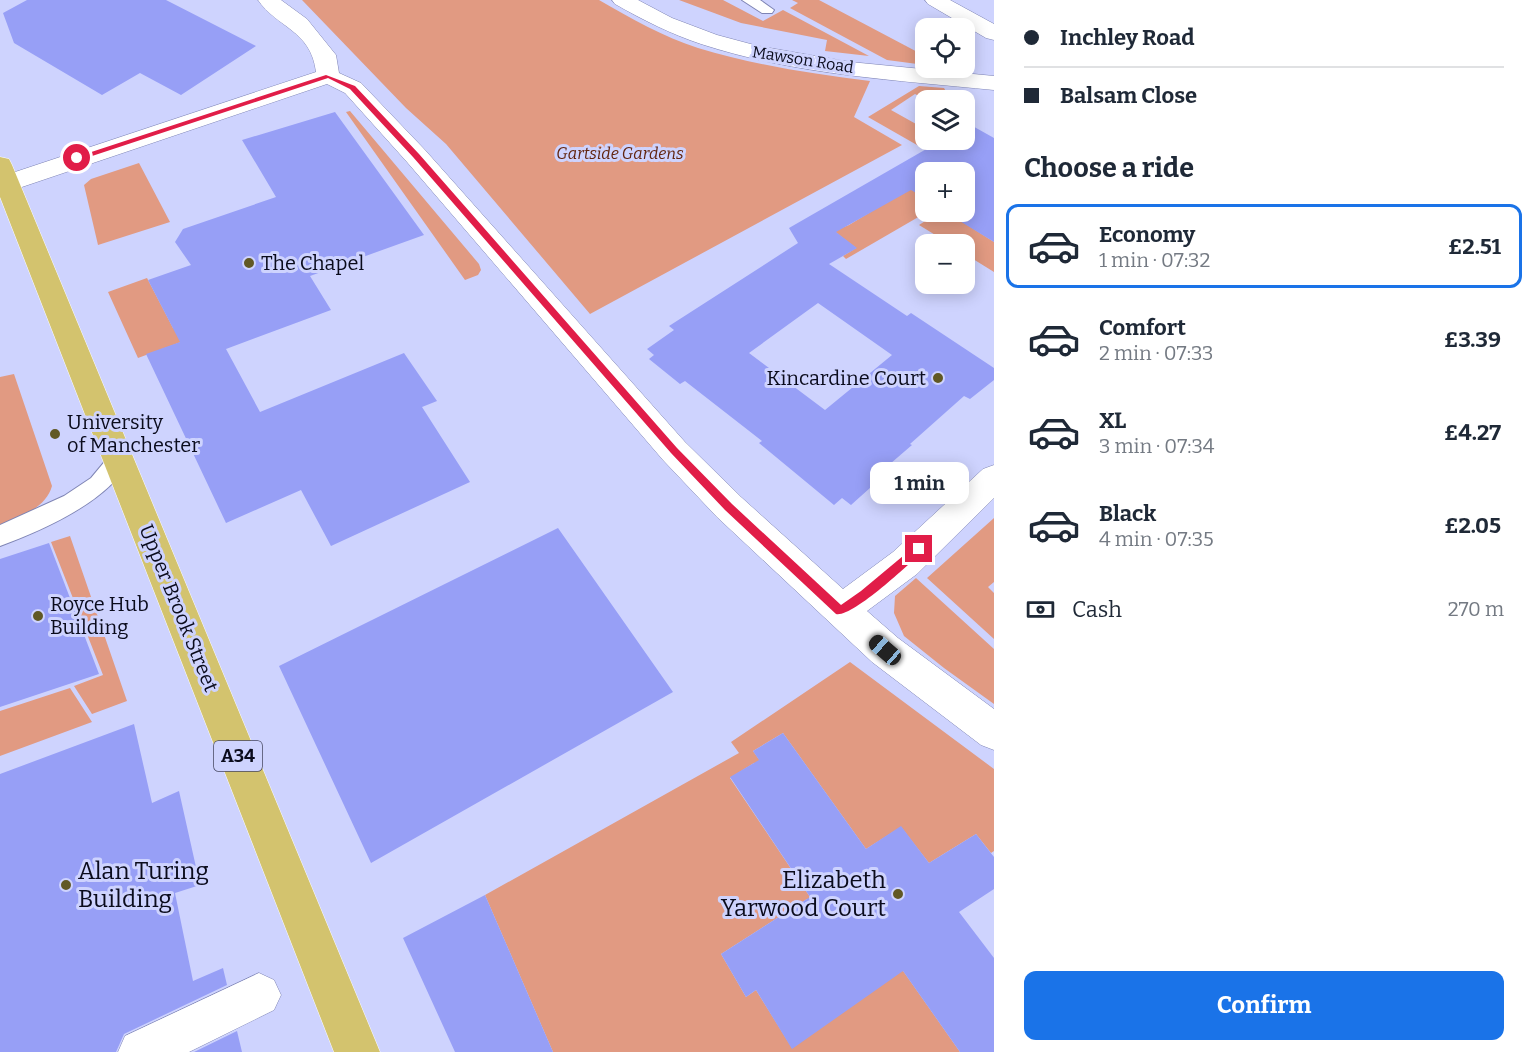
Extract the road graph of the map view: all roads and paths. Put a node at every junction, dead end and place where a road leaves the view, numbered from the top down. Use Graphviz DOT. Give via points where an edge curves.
graph roads {
  1 [pos="268,0"];
  2 [pos="621,0"];
  3 [pos="749,0"];
  4 [pos="935,0"];
  5 [pos="767,10"];
  6 [pos="994,33"];
  7 [pos="328,76"];
  8 [pos="994,83"];
  9 [pos="4,174"];
  10 [pos="119,460"];
  11 [pos="994,478"];
  12 [pos="0,536"];
  13 [pos="840,611"];
  14 [pos="994,732"];
  15 [pos="259,995"];
  16 [pos="141,1052"];
  17 [pos="357,1052"];
  1 -- 7 [label="street" via="299,24 325,55"];
  2 -- 8 [label="street, Mawson Road" via="691,34 770,56"];
  3 -- 5 [label="lane"];
  4 -- 6 [label="street" via="974,11"];
  7 -- 9 [label="street"];
  7 -- 13 [label="street" via="353,88 674,451"];
  9 -- 10 [label="highway, Upper Brook Street / A34"];
  10 -- 12 [label="lane" via="99,484 72,503"];
  10 -- 17 [label="highway, Upper Brook Street / A34"];
  11 -- 13 [label="street" via="905,563"];
  13 -- 14 [label="street" via="919,677"];
  15 -- 16 [label="street"];
}
